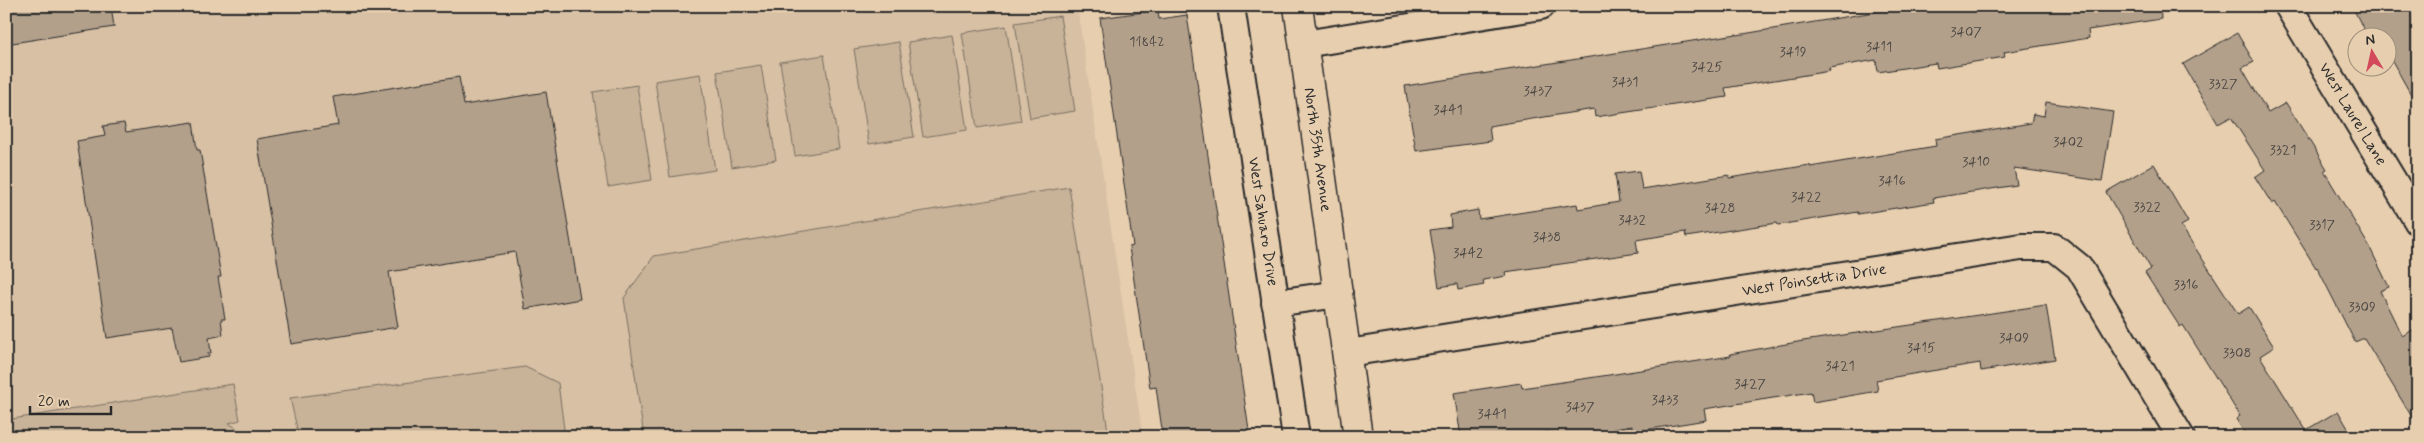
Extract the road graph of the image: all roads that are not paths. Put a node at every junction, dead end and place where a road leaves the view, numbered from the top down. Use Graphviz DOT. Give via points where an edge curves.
graph roads {
  1 [pos="1231,6"];
  2 [pos="1298,6"];
  3 [pos="1541,6"];
  4 [pos="2288,6"];
  5 [pos="1304,44"];
  6 [pos="2418,222"];
  7 [pos="1339,294"];
  8 [pos="1274,303"];
  9 [pos="1348,353"];
  10 [pos="1296,437"];
  11 [pos="1358,437"];
  12 [pos="2181,437"];
  1 -- 8 [label="street, West Sahuaro Drive"];
  2 -- 5 [label="main road, North 35th Avenue"];
  3 -- 5 [label="street"];
  4 -- 6 [label="street, West Laurel Lane"];
  5 -- 7 [label="main road, North 35th Avenue"];
  7 -- 8 [label="street"];
  7 -- 9 [label="main road, North 35th Avenue"];
  8 -- 10 [label="street, West Sahuaro Drive"];
  9 -- 11 [label="main road, North 35th Avenue"];
  9 -- 12 [label="street, West Poinsettia Drive" via="2021,247 2054,247 2079,267"];
}
